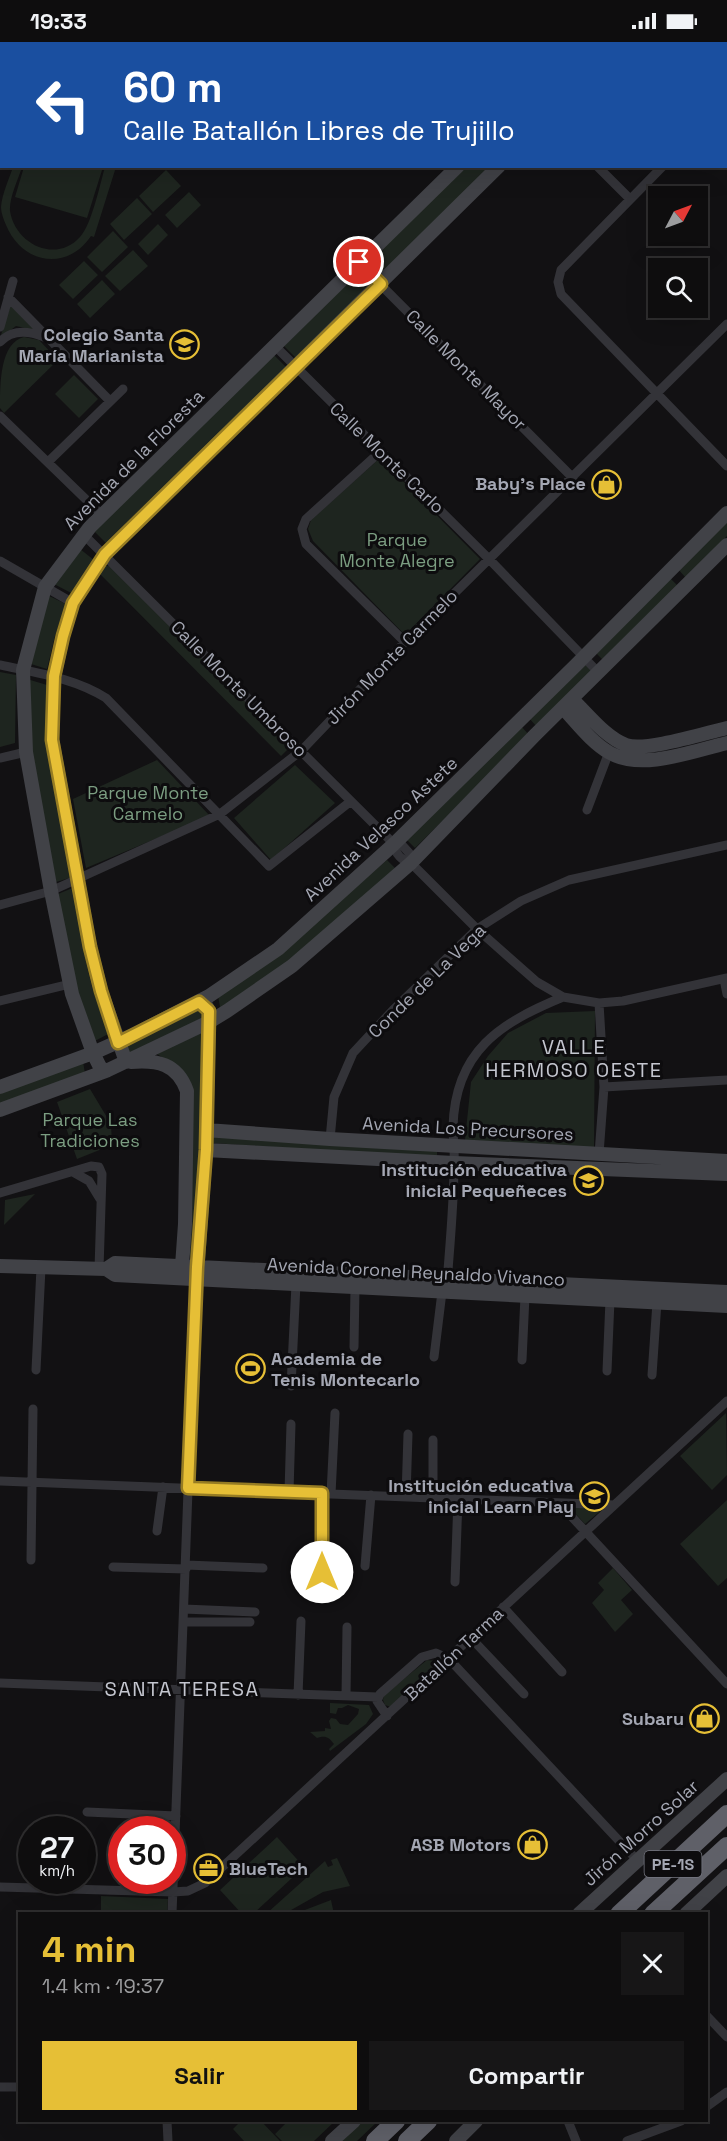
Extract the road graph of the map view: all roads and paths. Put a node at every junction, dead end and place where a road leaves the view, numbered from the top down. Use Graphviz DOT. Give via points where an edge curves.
graph roads {
  1 [pos="456,168"];
  2 [pos="498,168"];
  3 [pos="599,168"];
  4 [pos="661,168"];
  5 [pos="630,199"];
  6 [pos="359,262"];
  7 [pos="13,281"];
  8 [pos="381,284"];
  9 [pos="8,297"];
  10 [pos="727,324"];
  11 [pos="0,327"];
  12 [pos="50,339"];
  13 [pos="0,342"];
  14 [pos="274,346"];
  15 [pos="295,368"];
  16 [pos="123,388"];
  17 [pos="658,394"];
  18 [pos="110,401"];
  19 [pos="0,416"];
  20 [pos="381,451"];
  21 [pos="48,462"];
  22 [pos="727,466"];
  23 [pos="573,478"];
  24 [pos="727,513"];
  25 [pos="102,515"];
  26 [pos="83,534"];
  27 [pos="727,545"];
  28 [pos="105,554"];
  29 [pos="489,559"];
  30 [pos="0,561"];
  31 [pos="670,570"];
  32 [pos="686,586"];
  33 [pos="45,587"];
  34 [pos="73,603"];
  35 [pos="405,642"];
  36 [pos="584,657"];
  37 [pos="0,665"];
  38 [pos="24,670"];
  39 [pos="599,673"];
  40 [pos="54,676"];
  41 [pos="568,703"];
  42 [pos="520,720"];
  43 [pos="727,728"];
  44 [pos="536,735"];
  45 [pos="727,743"];
  46 [pos="302,750"];
  47 [pos="26,752"];
  48 [pos="609,753"];
  49 [pos="0,758"];
  50 [pos="351,801"];
  51 [pos="587,810"];
  52 [pos="220,814"];
  53 [pos="394,844"];
  54 [pos="727,845"];
  55 [pos="411,862"];
  56 [pos="79,879"];
  57 [pos="51,891"];
  58 [pos="0,905"];
  59 [pos="477,929"];
  60 [pos="725,979"];
  61 [pos="70,984"];
  62 [pos="548,989"];
  63 [pos="727,994"];
  64 [pos="563,997"];
  65 [pos="0,1001"];
  66 [pos="199,1002"];
  67 [pos="241,1002"];
  68 [pos="549,1003"];
  69 [pos="599,1003"];
  70 [pos="209,1022"];
  71 [pos="118,1043"];
  72 [pos="93,1053"];
  73 [pos="126,1062"];
  74 [pos="105,1071"];
  75 [pos="727,1080"];
  76 [pos="207,1083"];
  77 [pos="0,1087"];
  78 [pos="604,1087"];
  79 [pos="0,1110"];
  80 [pos="206,1130"];
  81 [pos="330,1139"];
  82 [pos="454,1146"];
  83 [pos="206,1150"];
  84 [pos="599,1154"];
  85 [pos="727,1161"];
  86 [pos="454,1163"];
  87 [pos="73,1172"];
  88 [pos="727,1174"];
  89 [pos="0,1193"];
  90 [pos="101,1200"];
  91 [pos="0,1266"];
  92 [pos="182,1266"];
  93 [pos="41,1268"];
  94 [pos="102,1269"];
  95 [pos="197,1273"];
  96 [pos="296,1284"];
  97 [pos="355,1287"];
  98 [pos="445,1287"];
  99 [pos="591,1292"];
  100 [pos="727,1292"];
  101 [pos="525,1296"];
  102 [pos="610,1300"];
  103 [pos="657,1302"];
  104 [pos="727,1306"];
  105 [pos="354,1347"];
  106 [pos="434,1357"];
  107 [pos="522,1360"];
  108 [pos="36,1370"];
  109 [pos="607,1371"];
  110 [pos="652,1375"];
  111 [pos="291,1386"];
  112 [pos="727,1401"];
  113 [pos="33,1409"];
  114 [pos="335,1413"];
  115 [pos="291,1424"];
  116 [pos="408,1434"];
  117 [pos="433,1440"];
  118 [pos="0,1481"];
  119 [pos="33,1482"];
  120 [pos="163,1487"];
  121 [pos="188,1488"];
  122 [pos="289,1492"];
  123 [pos="327,1494"];
  124 [pos="371,1495"];
  125 [pos="406,1496"];
  126 [pos="433,1497"];
  127 [pos="458,1499"];
  128 [pos="558,1503"];
  129 [pos="614,1505"];
  130 [pos="585,1530"];
  131 [pos="157,1531"];
  132 [pos="31,1560"];
  133 [pos="364,1566"];
  134 [pos="113,1567"];
  135 [pos="186,1567"];
  136 [pos="263,1568"];
  137 [pos="322,1572"];
  138 [pos="455,1582"];
  139 [pos="503,1607"];
  140 [pos="184,1609"];
  141 [pos="255,1612"];
  142 [pos="300,1621"];
  143 [pos="184,1622"];
  144 [pos="250,1622"];
  145 [pos="347,1627"];
  146 [pos="471,1638"];
  147 [pos="449,1659"];
  148 [pos="562,1672"];
  149 [pos="0,1683"];
  150 [pos="727,1684"];
  151 [pos="181,1691"];
  152 [pos="524,1694"];
  153 [pos="298,1695"];
  154 [pos="346,1696"];
  155 [pos="378,1697"];
  156 [pos="387,1716"];
  157 [pos="727,1779"];
  158 [pos="87,1812"];
  159 [pos="727,1814"];
  160 [pos="176,1816"];
  161 [pos="727,1846"];
  162 [pos="637,1860"];
  163 [pos="727,1877"];
  164 [pos="0,1887"];
  165 [pos="108,1890"];
  166 [pos="186,1891"];
  167 [pos="173,1894"];
  168 [pos="172,1912"];
  169 [pos="581,1912"];
  170 [pos="621,1912"];
  171 [pos="655,1912"];
  172 [pos="688,1912"];
  173 [pos="708,2017"];
  174 [pos="727,2037"];
  175 [pos="0,2087"];
  176 [pos="18,2087"];
  177 [pos="727,2092"];
  178 [pos="708,2106"];
  179 [pos="166,2122"];
  180 [pos="353,2122"];
  181 [pos="395,2122"];
  182 [pos="427,2122"];
  183 [pos="475,2122"];
  184 [pos="568,2122"];
  185 [pos="678,2122"];
  186 [pos="168,2141"];
  187 [pos="332,2141"];
  188 [pos="375,2141"];
  189 [pos="407,2141"];
  190 [pos="456,2141"];
  191 [pos="576,2141"];
  192 [pos="627,2141"];
  1 -- 6 [label="street, Avenida de la Floresta"];
  2 -- 8 [label="street"];
  3 -- 5 [label="street"];
  4 -- 5 [label="street"];
  5 -- 17 [label="street" via="561,270 558,282 561,294"];
  6 -- 8 [label="street, Calle Monte Mayor"];
  6 -- 14 [label="street, Avenida de la Floresta"];
  7 -- 9 [label="street"];
  8 -- 15 [label="street"];
  8 -- 23 [label="street, Calle Monte Mayor"];
  9 -- 11 [label="street"];
  9 -- 12 [label="street"];
  10 -- 17 [label="street, Jirón Monte Carmelo"];
  12 -- 13 [label="street" via="22,331"];
  12 -- 18 [label="street"];
  14 -- 15 [label="street, Calle Monte Carlo"];
  14 -- 25 [label="street, Avenida de la Floresta"];
  15 -- 20 [label="street, Calle Monte Carlo"];
  15 -- 28 [label="street"];
  16 -- 18 [label="street"];
  17 -- 22 [label="street"];
  17 -- 23 [label="street, Jirón Monte Carmelo"];
  18 -- 21 [label="street"];
  19 -- 21 [label="street"];
  20 -- 29 [label="street, Calle Monte Carlo"];
  20 -- 35 [label="street" via="306,519 303,530 306,544"];
  21 -- 25 [label="street"];
  23 -- 29 [label="street, Jirón Monte Carmelo"];
  24 -- 31 [label="street, Avenida Velasco Astete"];
  25 -- 26 [label="street, Avenida de la Floresta"];
  26 -- 28 [label="street, Calle Monte Umbroso"];
  26 -- 33 [label="street, Avenida de la Floresta"];
  27 -- 32 [label="street"];
  28 -- 34 [label="street"];
  28 -- 46 [label="street, Calle Monte Umbroso"];
  29 -- 35 [label="street, Jirón Monte Carmelo"];
  29 -- 36 [label="street, Calle Monte Carlo"];
  30 -- 33 [label="street"];
  31 -- 32 [label="street"];
  31 -- 36 [label="street, Avenida Velasco Astete"];
  32 -- 39 [label="street"];
  33 -- 34 [label="street"];
  33 -- 38 [label="street, Avenida de la Floresta"];
  34 -- 40 [label="street"];
  35 -- 46 [label="street, Jirón Monte Carmelo"];
  36 -- 39 [label="street, Calle Monte Carlo"];
  36 -- 42 [label="street, Avenida Velasco Astete"];
  37 -- 38 [label="street"];
  38 -- 40 [label="street"];
  38 -- 47 [label="street, Avenida de la Floresta"];
  39 -- 41 [label="street"];
  40 -- 52 [label="street" via="88,687 106,698"];
  40 -- 56 [label="street" via="52,740"];
  41 -- 43 [label="street" via="628,746 654,745"];
  41 -- 44 [label="street"];
  41 -- 48 [label="street"];
  42 -- 44 [label="street"];
  42 -- 53 [label="street, Avenida Velasco Astete"];
  44 -- 55 [label="street"];
  45 -- 48 [label="street" via="648,761"];
  46 -- 50 [label="street, Calle Monte Umbroso"];
  46 -- 52 [label="street, Jirón Monte Carmelo"];
  47 -- 49 [label="street"];
  47 -- 57 [label="street, Avenida de la Floresta"];
  48 -- 51 [label="street"];
  50 -- 52 [label="street" via="269,866"];
  50 -- 53 [label="street, Calle Monte Umbroso"];
  52 -- 56 [label="street, Jirón Monte Carmelo"];
  53 -- 55 [label="street, Calle Monte Umbroso" via="395,851"];
  53 -- 66 [label="street, Avenida Velasco Astete" via="278,949"];
  54 -- 59 [label="street, Conde de La Vega" via="570,880 520,901"];
  55 -- 59 [label="street, Calle Monte Umbroso"];
  55 -- 67 [label="street" via="292,966"];
  56 -- 57 [label="street, Jirón Monte Carmelo"];
  56 -- 71 [label="street" via="95,969"];
  57 -- 58 [label="street, Jirón Monte Carmelo"];
  57 -- 61 [label="street, Avenida de la Floresta"];
  59 -- 62 [label="street, Calle Monte Umbroso"];
  59 -- 81 [label="street, Conde de La Vega" via="353,1053 334,1097"];
  60 -- 63 [label="street"];
  60 -- 69 [label="street, Calle Monte Umbroso"];
  61 -- 65 [label="street"];
  61 -- 72 [label="street, Avenida de la Floresta"];
  62 -- 64 [label="street, Calle Monte Umbroso"];
  62 -- 68 [label="street"];
  64 -- 68 [label="street"];
  64 -- 69 [label="street, Calle Monte Umbroso"];
  66 -- 70 [label="street" via="209,1011"];
  66 -- 71 [label="street, Avenida Velasco Astete"];
  67 -- 70 [label="street"];
  67 -- 76 [label="street" via="218,1032"];
  68 -- 82 [label="street" via="507,1024 482,1045 466,1068 455,1106"];
  69 -- 78 [label="street"];
  70 -- 73 [label="street"];
  70 -- 76 [label="street"];
  71 -- 72 [label="street, Avenida Velasco Astete"];
  71 -- 73 [label="street"];
  72 -- 74 [label="street, Avenida de la Floresta"];
  72 -- 77 [label="street, Avenida Velasco Astete"];
  73 -- 74 [label="street"];
  73 -- 92 [label="street" via="156,1061 165,1065 179,1076 187,1091"];
  74 -- 79 [label="street"];
  75 -- 78 [label="street"];
  76 -- 80 [label="street"];
  78 -- 84 [label="street"];
  80 -- 81 [label="street, Avenida Los Precursores"];
  80 -- 83 [label="street"];
  81 -- 82 [label="street, Avenida Los Precursores"];
  82 -- 84 [label="street, Avenida Los Precursores"];
  82 -- 86 [label="street"];
  83 -- 86 [label="street, Avenida Los Precursores"];
  83 -- 95 [label="street"];
  84 -- 85 [label="street, Avenida Los Precursores"];
  86 -- 88 [label="street, Avenida Los Precursores"];
  86 -- 98 [label="street"];
  87 -- 89 [label="street"];
  87 -- 90 [label="street" via="89,1182"];
  87 -- 90 [label="street" via="99,1167"];
  90 -- 94 [label="street"];
  91 -- 93 [label="street, Avenida Coronel Reynaldo Vivanco"];
  92 -- 94 [label="street, Avenida Coronel Reynaldo Vivanco" via="115,1263"];
  92 -- 95 [label="street, Avenida Coronel Reynaldo Vivanco"];
  93 -- 94 [label="street, Avenida Coronel Reynaldo Vivanco"];
  93 -- 108 [label="street"];
  94 -- 95 [label="street, Avenida Coronel Reynaldo Vivanco" via="115,1275"];
  95 -- 96 [label="street, Avenida Coronel Reynaldo Vivanco"];
  95 -- 98 [label="street, Avenida Coronel Reynaldo Vivanco"];
  95 -- 121 [label="street"];
  96 -- 97 [label="street, Avenida Coronel Reynaldo Vivanco"];
  96 -- 111 [label="street"];
  97 -- 98 [label="street, Avenida Coronel Reynaldo Vivanco"];
  97 -- 105 [label="street"];
  98 -- 99 [label="street, Avenida Coronel Reynaldo Vivanco"];
  98 -- 101 [label="street, Avenida Coronel Reynaldo Vivanco"];
  98 -- 106 [label="street"];
  99 -- 100 [label="street, Avenida Coronel Reynaldo Vivanco"];
  99 -- 101 [label="street, Avenida Coronel Reynaldo Vivanco"];
  99 -- 102 [label="street, Avenida Coronel Reynaldo Vivanco"];
  101 -- 107 [label="street"];
  102 -- 103 [label="street, Avenida Coronel Reynaldo Vivanco"];
  102 -- 109 [label="street"];
  103 -- 104 [label="street, Avenida Coronel Reynaldo Vivanco"];
  103 -- 110 [label="street"];
  112 -- 129 [label="street, Batallón Tarma"];
  113 -- 119 [label="street"];
  114 -- 123 [label="street"];
  115 -- 122 [label="street"];
  116 -- 125 [label="street"];
  117 -- 126 [label="street"];
  118 -- 119 [label="street"];
  119 -- 120 [label="street"];
  119 -- 132 [label="street"];
  120 -- 121 [label="street"];
  120 -- 131 [label="street"];
  121 -- 122 [label="street"];
  121 -- 135 [label="street"];
  122 -- 123 [label="street"];
  123 -- 124 [label="street"];
  123 -- 137 [label="street"];
  124 -- 125 [label="street"];
  124 -- 133 [label="street"];
  125 -- 126 [label="street"];
  126 -- 127 [label="street"];
  127 -- 128 [label="street"];
  127 -- 138 [label="street"];
  128 -- 129 [label="street"];
  128 -- 130 [label="street"];
  129 -- 130 [label="street, Batallón Tarma"];
  130 -- 139 [label="street, Batallón Tarma"];
  130 -- 150 [label="street"];
  134 -- 135 [label="street"];
  135 -- 136 [label="street"];
  135 -- 140 [label="street"];
  139 -- 146 [label="street, Batallón Tarma"];
  139 -- 148 [label="street"];
  140 -- 141 [label="street"];
  140 -- 143 [label="street"];
  142 -- 153 [label="street"];
  143 -- 144 [label="street"];
  143 -- 151 [label="street"];
  145 -- 154 [label="street"];
  146 -- 147 [label="street, Batallón Tarma"];
  146 -- 152 [label="street"];
  147 -- 155 [label="street" via="435,1653 422,1657"];
  147 -- 156 [label="street, Batallón Tarma"];
  147 -- 162 [label="street"];
  149 -- 151 [label="street"];
  151 -- 153 [label="street"];
  151 -- 160 [label="street"];
  153 -- 154 [label="street"];
  154 -- 155 [label="street"];
  155 -- 156 [label="street"];
  156 -- 166 [label="street, Batallón Tarma" via="205,1883"];
  157 -- 162 [label="street, Jirón Morro Solar"];
  158 -- 160 [label="street"];
  159 -- 170 [label="highway, PE-1S"];
  161 -- 171 [label="highway, PE-1S"];
  162 -- 169 [label="street, Jirón Morro Solar"];
  163 -- 172 [label="street"];
  164 -- 165 [label="street, Batallón Tarma"];
  167 -- 168 [label="street"];
  173 -- 174 [label="street"];
  175 -- 176 [label="street"];
  177 -- 178 [label="street"];
  179 -- 186 [label="street"];
  180 -- 187 [label="street"];
  181 -- 188 [label="highway"];
  182 -- 189 [label="highway"];
  183 -- 190 [label="street"];
  184 -- 191 [label="street"];
  185 -- 192 [label="street"];
}
